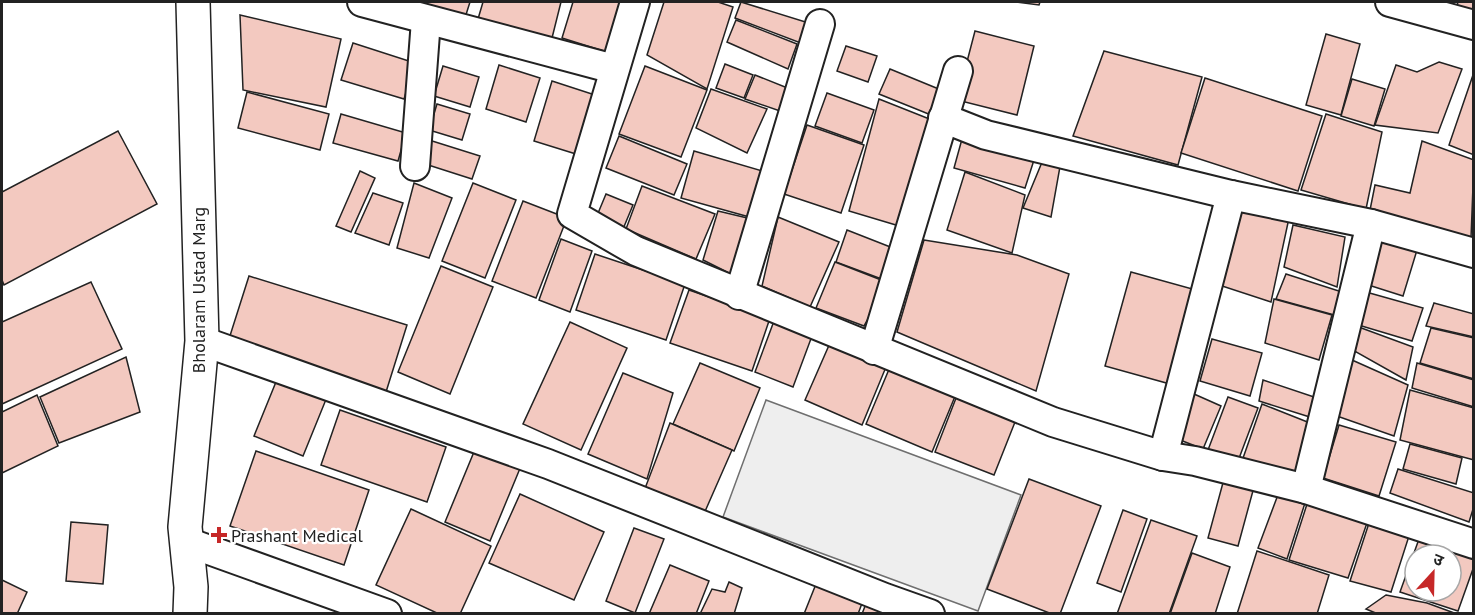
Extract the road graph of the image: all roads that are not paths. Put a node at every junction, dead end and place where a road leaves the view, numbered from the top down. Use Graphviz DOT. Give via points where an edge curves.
graph roads {
  1 [pos="193,2"];
  2 [pos="362,2"];
  3 [pos="635,2"];
  4 [pos="1398,3"];
  5 [pos="426,20"];
  6 [pos="820,24"];
  7 [pos="1473,25"];
  8 [pos="614,69"];
  9 [pos="958,71"];
  10 [pos="943,118"];
  11 [pos="415,166"];
  12 [pos="1231,195"];
  13 [pos="1371,224"];
  14 [pos="1473,253"];
  15 [pos="739,295"];
  16 [pos="202,341"];
  17 [pos="873,350"];
  18 [pos="1163,456"];
  19 [pos="1306,489"];
  20 [pos="187,542"];
  21 [pos="1473,544"];
  22 [pos="190,614"];
  23 [pos="387,614"];
  24 [pos="930,614"];
  1 -- 16 [label="street, Bholaram Ustad Marg"];
  2 -- 5 [label="street"];
  3 -- 8 [label="street"];
  4 -- 7 [label="street"];
  5 -- 8 [label="street"];
  5 -- 11 [label="street"];
  6 -- 15 [label="street"];
  8 -- 15 [label="street" via="572,214 636,251"];
  9 -- 10 [label="street"];
  10 -- 12 [label="street" via="986,135"];
  10 -- 17 [label="street"];
  12 -- 13 [label="street"];
  12 -- 18 [label="street"];
  13 -- 14 [label="street"];
  13 -- 19 [label="street"];
  15 -- 17 [label="street"];
  16 -- 20 [label="street, Bholaram Ustad Marg" via="185,527"];
  16 -- 24 [label="street" via="548,464"];
  17 -- 18 [label="street" via="1053,422"];
  18 -- 19 [label="street"];
  19 -- 21 [label="street"];
  20 -- 22 [label="street, Bholaram Ustad Marg"];
  20 -- 23 [label="street"];
}
